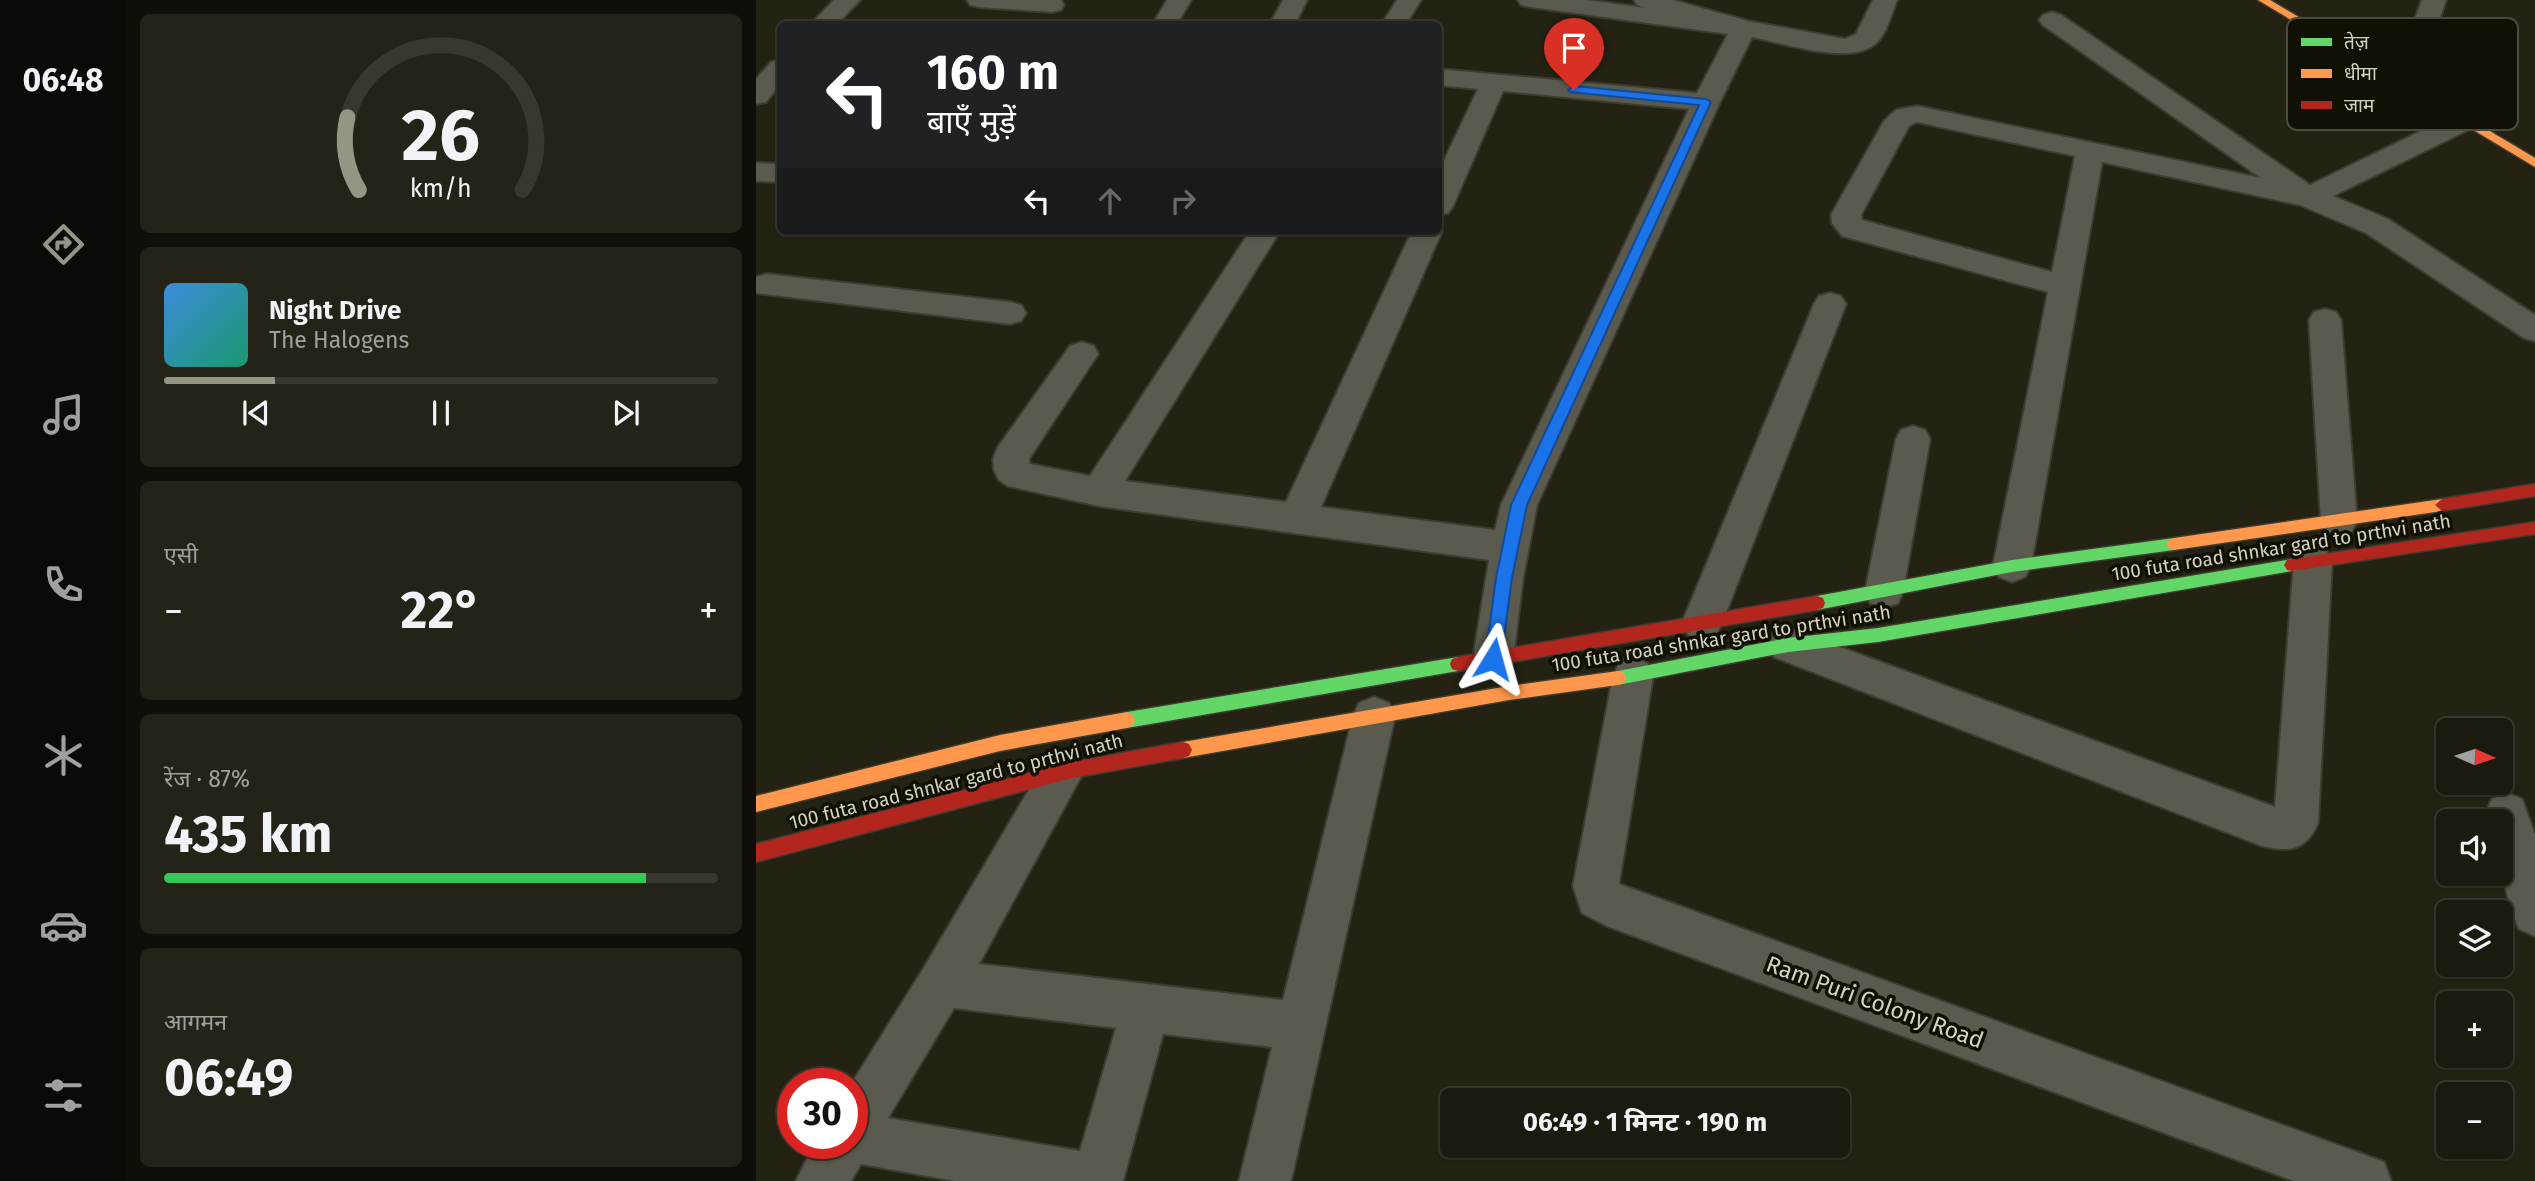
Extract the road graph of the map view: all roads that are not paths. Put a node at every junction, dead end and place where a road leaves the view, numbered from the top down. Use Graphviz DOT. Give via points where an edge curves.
graph roads {
  1 [pos="848,0"];
  2 [pos="979,0"];
  3 [pos="1179,0"];
  4 [pos="1295,0"];
  5 [pos="1409,0"];
  6 [pos="1530,0"];
  7 [pos="1646,0"];
  8 [pos="1885,0"];
  9 [pos="2263,0"];
  10 [pos="2434,0"];
  11 [pos="1050,10"];
  12 [pos="2293,18"];
  13 [pos="2428,18"];
  14 [pos="2052,20"];
  15 [pos="826,21"];
  16 [pos="1167,21"];
  17 [pos="1284,21"];
  18 [pos="1396,21"];
  19 [pos="1744,28"];
  20 [pos="1442,77"];
  21 [pos="1494,82"];
  22 [pos="1706,102"];
  23 [pos="2445,130"];
  24 [pos="2482,130"];
  25 [pos="2090,149"];
  26 [pos="2535,163"];
  27 [pos="756,172"];
  28 [pos="777,173"];
  29 [pos="1442,197"];
  30 [pos="2308,197"];
  31 [pos="1262,235"];
  32 [pos="1425,235"];
  33 [pos="2065,286"];
  34 [pos="760,290"];
  35 [pos="1830,304"];
  36 [pos="1010,313"];
  37 [pos="2325,320"];
  38 [pos="2535,330"];
  39 [pos="1082,354"];
  40 [pos="1913,439"];
  41 [pos="2535,490"];
  42 [pos="1100,492"];
  43 [pos="1297,519"];
  44 [pos="2339,522"];
  45 [pos="2534,529"];
  46 [pos="1509,547"];
  47 [pos="2313,561"];
  48 [pos="2012,566"];
  49 [pos="1884,592"];
  50 [pos="1702,623"];
  51 [pos="1788,645"];
  52 [pos="1493,659"];
  53 [pos="1633,676"];
  54 [pos="1374,716"];
  55 [pos="1062,773"];
  56 [pos="756,804"];
  57 [pos="2513,835"];
  58 [pos="756,853"];
  59 [pos="2535,913"];
  60 [pos="942,983"];
  61 [pos="1146,1007"];
  62 [pos="1300,1026"];
  63 [pos="868,1104"];
  64 [pos="868,1140"];
  65 [pos="835,1159"];
  66 [pos="822,1181"];
  67 [pos="1097,1181"];
  68 [pos="1265,1181"];
  69 [pos="2365,1181"];
  1 -- 15 [label="street"];
  2 -- 11 [label="street"];
  3 -- 16 [label="street"];
  4 -- 17 [label="street"];
  5 -- 18 [label="street"];
  6 -- 19 [label="street"];
  7 -- 19 [label="street"];
  8 -- 19 [label="street" via="1866,39 1848,47"];
  9 -- 12 [label="street"];
  10 -- 13 [label="street"];
  14 -- 30 [label="street"];
  19 -- 22 [label="street"];
  20 -- 21 [label="street"];
  21 -- 22 [label="street"];
  21 -- 29 [label="street"];
  22 -- 46 [label="street" via="1519,505"];
  23 -- 30 [label="street"];
  24 -- 26 [label="street"];
  25 -- 30 [label="street"];
  25 -- 33 [label="street"];
  25 -- 33 [label="street" via="1917,114 1906,116 1898,121 1846,215 1853,229"];
  27 -- 28 [label="street"];
  30 -- 38 [label="street" via="2377,226"];
  31 -- 42 [label="street"];
  32 -- 43 [label="street"];
  33 -- 48 [label="street"];
  34 -- 36 [label="street"];
  35 -- 50 [label="street"];
  37 -- 44 [label="street"];
  39 -- 42 [label="street" via="1016,447 1012,470"];
  40 -- 49 [label="street"];
  41 -- 44 [label="street"];
  42 -- 43 [label="street"];
  43 -- 46 [label="street"];
  44 -- 48 [label="street"];
  45 -- 47 [label="street, 100 futa road shnkar gard to prthvi nath"];
  46 -- 52 [label="street"];
  47 -- 51 [label="street, 100 futa road shnkar gard to prthvi nath" via="1967,621"];
  47 -- 51 [label="street" via="2296,823 2285,830"];
  48 -- 49 [label="street"];
  49 -- 50 [label="street"];
  50 -- 52 [label="street"];
  51 -- 53 [label="street, 100 futa road shnkar gard to prthvi nath"];
  52 -- 56 [label="street" via="1000,743"];
  53 -- 54 [label="street, 100 futa road shnkar gard to prthvi nath"];
  53 -- 69 [label="street, Ram Puri Colony Road" via="1598,897"];
  54 -- 55 [label="street, 100 futa road shnkar gard to prthvi nath"];
  54 -- 62 [label="street"];
  55 -- 58 [label="street, 100 futa road shnkar gard to prthvi nath"];
  55 -- 60 [label="street"];
  57 -- 59 [label="street"];
  60 -- 61 [label="street"];
  60 -- 63 [label="street"];
  61 -- 62 [label="street"];
  61 -- 67 [label="street"];
  62 -- 68 [label="street"];
  64 -- 67 [label="street"];
  65 -- 66 [label="street"];
}
